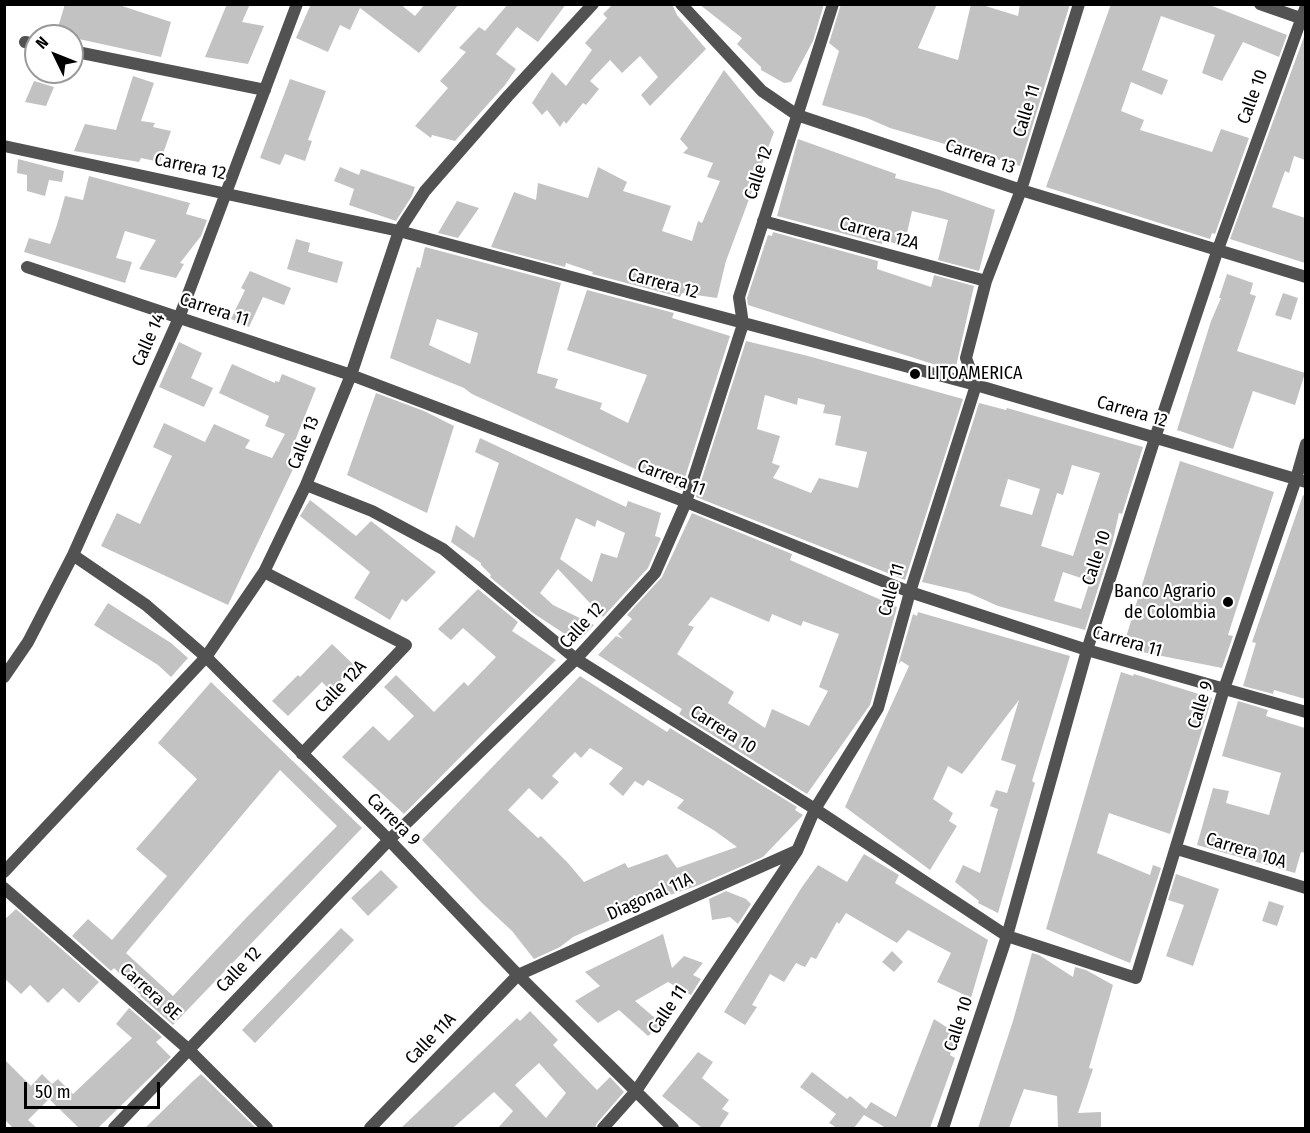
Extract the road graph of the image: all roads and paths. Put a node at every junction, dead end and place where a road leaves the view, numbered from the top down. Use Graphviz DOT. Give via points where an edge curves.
graph roads {
  1 [pos="297,4"];
  2 [pos="593,4"];
  3 [pos="681,4"];
  4 [pos="833,4"];
  5 [pos="1079,4"];
  6 [pos="1260,4"];
  7 [pos="1305,6"];
  8 [pos="1303,19"];
  9 [pos="84,53"];
  10 [pos="265,90"];
  11 [pos="797,115"];
  12 [pos="4,146"];
  13 [pos="1021,190"];
  14 [pos="226,193"];
  15 [pos="763,221"];
  16 [pos="399,231"];
  17 [pos="1217,252"];
  18 [pos="27,267"];
  19 [pos="1305,277"];
  20 [pos="986,281"];
  21 [pos="179,318"];
  22 [pos="743,324"];
  23 [pos="351,375"];
  24 [pos="976,385"];
  25 [pos="1155,438"];
  26 [pos="1305,444"];
  27 [pos="1300,480"];
  28 [pos="306,485"];
  29 [pos="686,502"];
  30 [pos="73,555"];
  31 [pos="264,572"];
  32 [pos="910,592"];
  33 [pos="1087,650"];
  34 [pos="206,657"];
  35 [pos="576,659"];
  36 [pos="4,677"];
  37 [pos="1224,689"];
  38 [pos="1305,712"];
  39 [pos="302,754"];
  40 [pos="814,809"];
  41 [pos="389,840"];
  42 [pos="1177,849"];
  43 [pos="797,851"];
  44 [pos="4,872"];
  45 [pos="4,888"];
  46 [pos="1305,888"];
  47 [pos="1007,936"];
  48 [pos="518,975"];
  49 [pos="1136,978"];
  50 [pos="188,1049"];
  51 [pos="636,1091"];
  52 [pos="114,1128"];
  53 [pos="267,1128"];
  54 [pos="370,1128"];
  55 [pos="603,1128"];
  56 [pos="673,1128"];
  57 [pos="944,1128"];
  1 -- 10 [label="street, Calle 14"];
  2 -- 16 [label="street, Calle 13" via="425,191"];
  3 -- 11 [label="street, Carrera 13" via="762,91"];
  4 -- 11 [label="street, Calle 12"];
  5 -- 13 [label="street, Calle 11"];
  6 -- 8 [label="street"];
  7 -- 8 [label="street, Calle 10"];
  8 -- 17 [label="street, Calle 10"];
  9 -- 10 [label="street"];
  10 -- 14 [label="street, Calle 14"];
  11 -- 13 [label="street, Carrera 13"];
  11 -- 15 [label="street, Calle 12"];
  12 -- 14 [label="street, Carrera 12"];
  13 -- 17 [label="street, Carrera 13"];
  13 -- 20 [label="street, Calle 11"];
  14 -- 16 [label="street, Carrera 12"];
  14 -- 21 [label="street, Calle 14"];
  15 -- 20 [label="street, Carrera 12A"];
  15 -- 22 [label="street, Calle 12" via="739,297"];
  16 -- 22 [label="street, Carrera 12"];
  16 -- 23 [label="street, Calle 13"];
  17 -- 19 [label="street, Carrera 13"];
  17 -- 25 [label="street, Calle 10"];
  18 -- 21 [label="street, Carrera 11"];
  20 -- 24 [label="street, Calle 11" via="966,358"];
  21 -- 23 [label="street, Carrera 11"];
  21 -- 30 [label="street, Calle 14"];
  22 -- 24 [label="street, Carrera 12"];
  22 -- 29 [label="street, Calle 12"];
  23 -- 28 [label="street, Calle 13"];
  23 -- 29 [label="street, Carrera 11"];
  24 -- 25 [label="street, Carrera 12"];
  24 -- 32 [label="street, Calle 11"];
  25 -- 27 [label="street, Carrera 12"];
  25 -- 33 [label="street, Calle 10"];
  26 -- 27 [label="street, Calle 9"];
  27 -- 37 [label="street, Calle 9"];
  28 -- 31 [label="street, Calle 13"];
  28 -- 35 [label="street, Carrera 10" via="372,511 443,549"];
  29 -- 32 [label="street, Carrera 11"];
  29 -- 35 [label="street, Calle 12" via="655,573"];
  30 -- 34 [label="street, Carrera 9" via="146,605"];
  30 -- 36 [label="street, Calle 14" via="28,642"];
  31 -- 34 [label="street, Calle 13"];
  31 -- 39 [label="street, Calle 12A" via="406,645"];
  32 -- 33 [label="street, Carrera 11"];
  32 -- 40 [label="street, Calle 11" via="878,708"];
  33 -- 37 [label="street, Carrera 11"];
  33 -- 47 [label="street, Calle 10"];
  34 -- 39 [label="street, Carrera 9"];
  34 -- 44 [label="street, Calle 13"];
  35 -- 40 [label="street, Carrera 10"];
  35 -- 41 [label="street, Calle 12"];
  37 -- 38 [label="street, Carrera 11"];
  37 -- 42 [label="street, Calle 9"];
  39 -- 41 [label="street, Carrera 9"];
  40 -- 43 [label="street, Calle 11"];
  40 -- 47 [label="street, Carrera 10"];
  41 -- 48 [label="street, Carrera 9"];
  41 -- 50 [label="street, Calle 12"];
  42 -- 46 [label="street, Carrera 10A"];
  42 -- 49 [label="street, Calle 9"];
  43 -- 48 [label="street, Diagonal 11A"];
  43 -- 51 [label="street, Calle 11"];
  45 -- 50 [label="street, Carrera 8E"];
  47 -- 49 [label="street, Carrera 10"];
  47 -- 57 [label="street, Calle 10"];
  48 -- 51 [label="street, Carrera 9"];
  48 -- 54 [label="street, Calle 11A"];
  50 -- 52 [label="street, Calle 12"];
  50 -- 53 [label="street, Carrera 8E"];
  51 -- 55 [label="street, Calle 11"];
  51 -- 56 [label="street, Carrera 9"];
}
